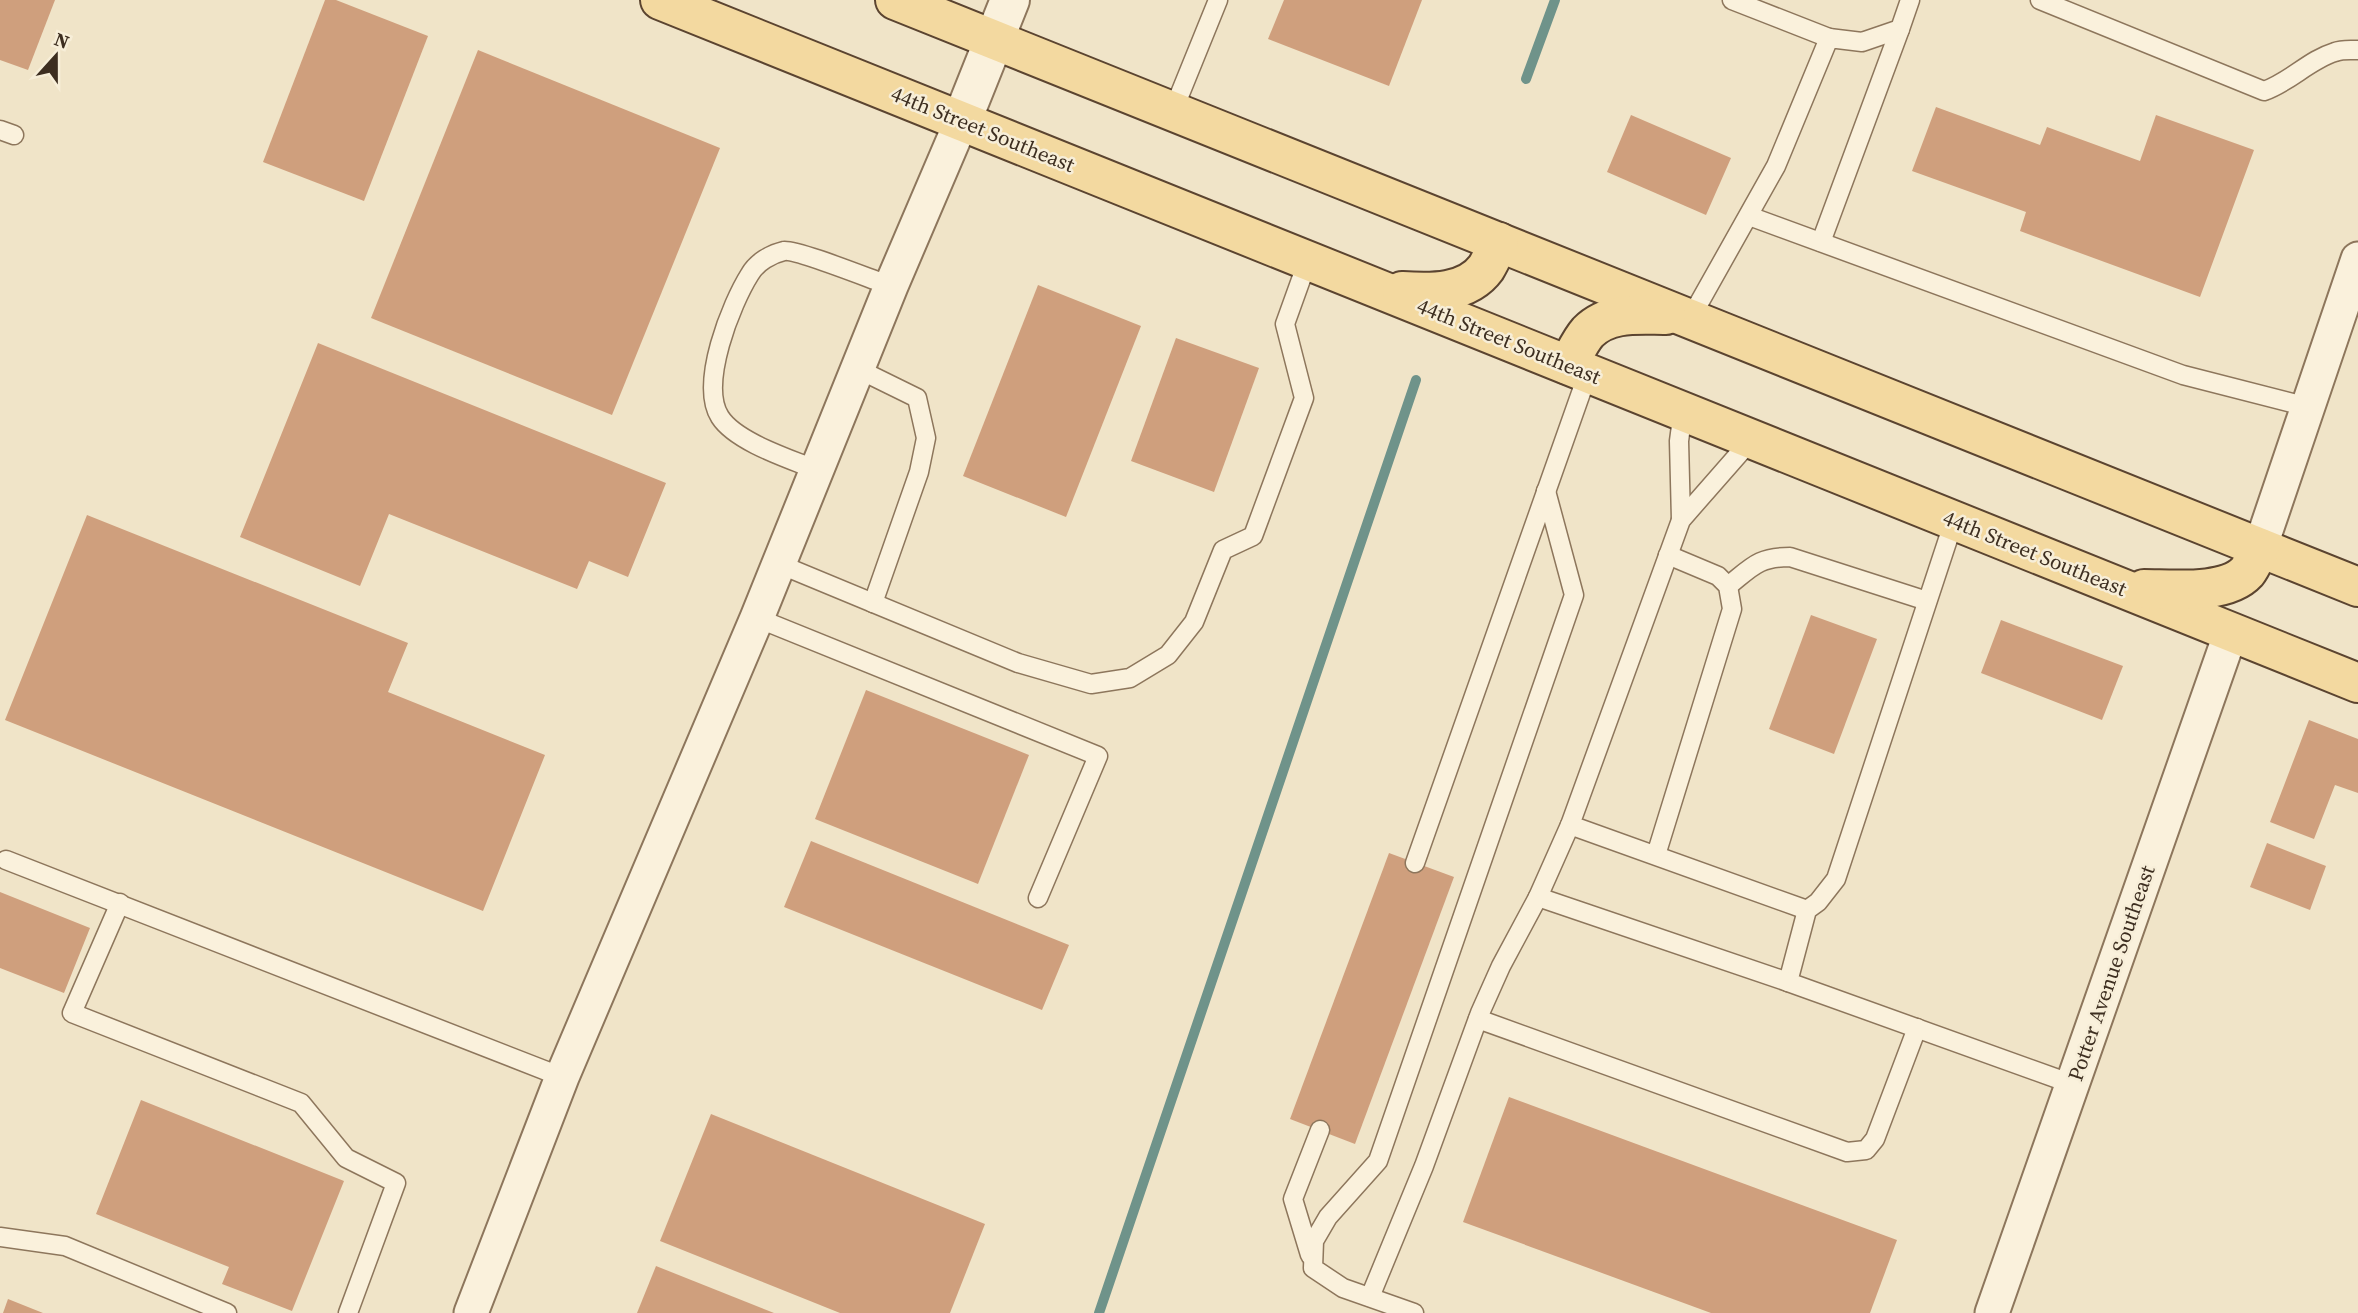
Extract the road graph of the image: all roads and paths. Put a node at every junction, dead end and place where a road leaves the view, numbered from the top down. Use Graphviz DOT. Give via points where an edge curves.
graph roads {
  1 [pos="660,0"];
  2 [pos="895,0"];
  3 [pos="1010,0"];
  4 [pos="1219,0"];
  5 [pos="1732,0"];
  6 [pos="1910,0"];
  7 [pos="2039,0"];
  8 [pos="1900,29"];
  9 [pos="1829,38"];
  10 [pos="994,40"];
  11 [pos="2358,50"];
  12 [pos="1172,111"];
  13 [pos="962,120"];
  14 [pos="1749,216"];
  15 [pos="1499,242"];
  16 [pos="1821,242"];
  17 [pos="2358,259"];
  18 [pos="1308,260"];
  19 [pos="891,286"];
  20 [pos="1382,290"];
  21 [pos="1684,317"];
  22 [pos="858,369"];
  23 [pos="1578,369"];
  24 [pos="2308,407"];
  25 [pos="1683,411"];
  26 [pos="1752,439"];
  27 [pos="817,470"];
  28 [pos="1546,491"];
  29 [pos="1681,520"];
  30 [pos="1954,521"];
  31 [pos="2260,548"];
  32 [pos="1668,555"];
  33 [pos="779,564"];
  34 [pos="1728,586"];
  35 [pos="2358,587"];
  36 [pos="2121,588"];
  37 [pos="1927,601"];
  38 [pos="873,603"];
  39 [pos="757,618"];
  40 [pos="2231,632"];
  41 [pos="2358,683"];
  42 [pos="1570,825"];
  43 [pos="1656,855"];
  44 [pos="6,860"];
  45 [pos="1415,863"];
  46 [pos="1538,897"];
  47 [pos="1038,898"];
  48 [pos="120,902"];
  49 [pos="1807,910"];
  50 [pos="1787,982"];
  51 [pos="1478,1019"];
  52 [pos="1917,1028"];
  53 [pos="562,1077"];
  54 [pos="2072,1084"];
  55 [pos="1320,1130"];
  56 [pos="0,1237"];
  57 [pos="1313,1268"];
  58 [pos="1370,1297"];
  59 [pos="227,1313"];
  60 [pos="348,1313"];
  61 [pos="471,1313"];
  62 [pos="1414,1313"];
  63 [pos="1992,1313"];
  1 -- 13 [label="main road, 44th Street Southeast"];
  2 -- 10 [label="main road"];
  3 -- 10 [label="street"];
  4 -- 12 [label="lane"];
  5 -- 9 [label="lane"];
  6 -- 8 [label="lane"];
  7 -- 11 [label="lane" via="2264,91 2336,51"];
  8 -- 9 [label="lane" via="1862,42"];
  8 -- 16 [label="lane"];
  9 -- 14 [label="lane" via="1776,166"];
  10 -- 12 [label="main road"];
  10 -- 13 [label="street"];
  12 -- 15 [label="main road"];
  13 -- 18 [label="main road, 44th Street Southeast"];
  13 -- 19 [label="street"];
  14 -- 16 [label="lane"];
  14 -- 21 [label="lane"];
  15 -- 20 [label="main road" via="1485,270 1462,287 1430,293"];
  15 -- 21 [label="main road"];
  16 -- 24 [label="lane" via="2183,375"];
  17 -- 24 [label="street"];
  18 -- 20 [label="main road, 44th Street Southeast"];
  18 -- 38 [label="lane" via="1285,324 1304,398 1253,536 1223,550 1194,622 1168,655 1130,678 1091,684 1018,663"];
  19 -- 22 [label="street"];
  19 -- 27 [label="lane" via="788,250 770,255 751,273 724,330 712,388 719,416 742,438"];
  20 -- 23 [label="main road, 44th Street Southeast"];
  21 -- 23 [label="main road" via="1606,319 1587,333"];
  21 -- 31 [label="main road"];
  22 -- 27 [label="street"];
  22 -- 38 [label="lane" via="917,398 926,438 919,472"];
  23 -- 25 [label="main road, 44th Street Southeast"];
  23 -- 28 [label="lane"];
  24 -- 31 [label="street"];
  25 -- 26 [label="main road, 44th Street Southeast"];
  25 -- 29 [label="lane"];
  26 -- 29 [label="lane"];
  26 -- 30 [label="main road, 44th Street Southeast"];
  27 -- 33 [label="street"];
  28 -- 45 [label="lane"];
  28 -- 57 [label="lane" via="1574,595 1378,1161 1328,1217 1314,1241"];
  29 -- 32 [label="lane"];
  30 -- 36 [label="main road, 44th Street Southeast"];
  30 -- 37 [label="lane"];
  31 -- 35 [label="main road"];
  31 -- 36 [label="main road" via="2246,573 2226,584 2195,590"];
  32 -- 34 [label="lane" via="1718,576"];
  32 -- 42 [label="lane"];
  33 -- 38 [label="lane"];
  33 -- 39 [label="street"];
  34 -- 37 [label="lane" via="1758,562 1790,557"];
  34 -- 43 [label="lane" via="1731,609"];
  36 -- 40 [label="main road, 44th Street Southeast"];
  37 -- 49 [label="lane" via="1836,879"];
  39 -- 47 [label="lane" via="1098,756"];
  39 -- 53 [label="street"];
  40 -- 41 [label="main road, 44th Street Southeast"];
  40 -- 54 [label="street, Potter Avenue Southeast"];
  42 -- 43 [label="lane"];
  42 -- 46 [label="lane"];
  43 -- 49 [label="lane"];
  44 -- 48 [label="lane"];
  46 -- 50 [label="lane"];
  46 -- 51 [label="lane"];
  48 -- 53 [label="lane"];
  48 -- 60 [label="lane" via="72,1013 301,1103 346,1158 396,1183"];
  49 -- 50 [label="lane"];
  50 -- 52 [label="lane"];
  51 -- 52 [label="lane" via="1847,1152 1866,1150 1875,1139"];
  51 -- 58 [label="lane"];
  52 -- 54 [label="lane"];
  53 -- 61 [label="street"];
  54 -- 63 [label="street, Potter Avenue Southeast"];
  55 -- 57 [label="lane" via="1293,1199"];
  56 -- 59 [label="lane" via="65,1246"];
  57 -- 58 [label="lane" via="1343,1288"];
  58 -- 62 [label="lane"];
}
